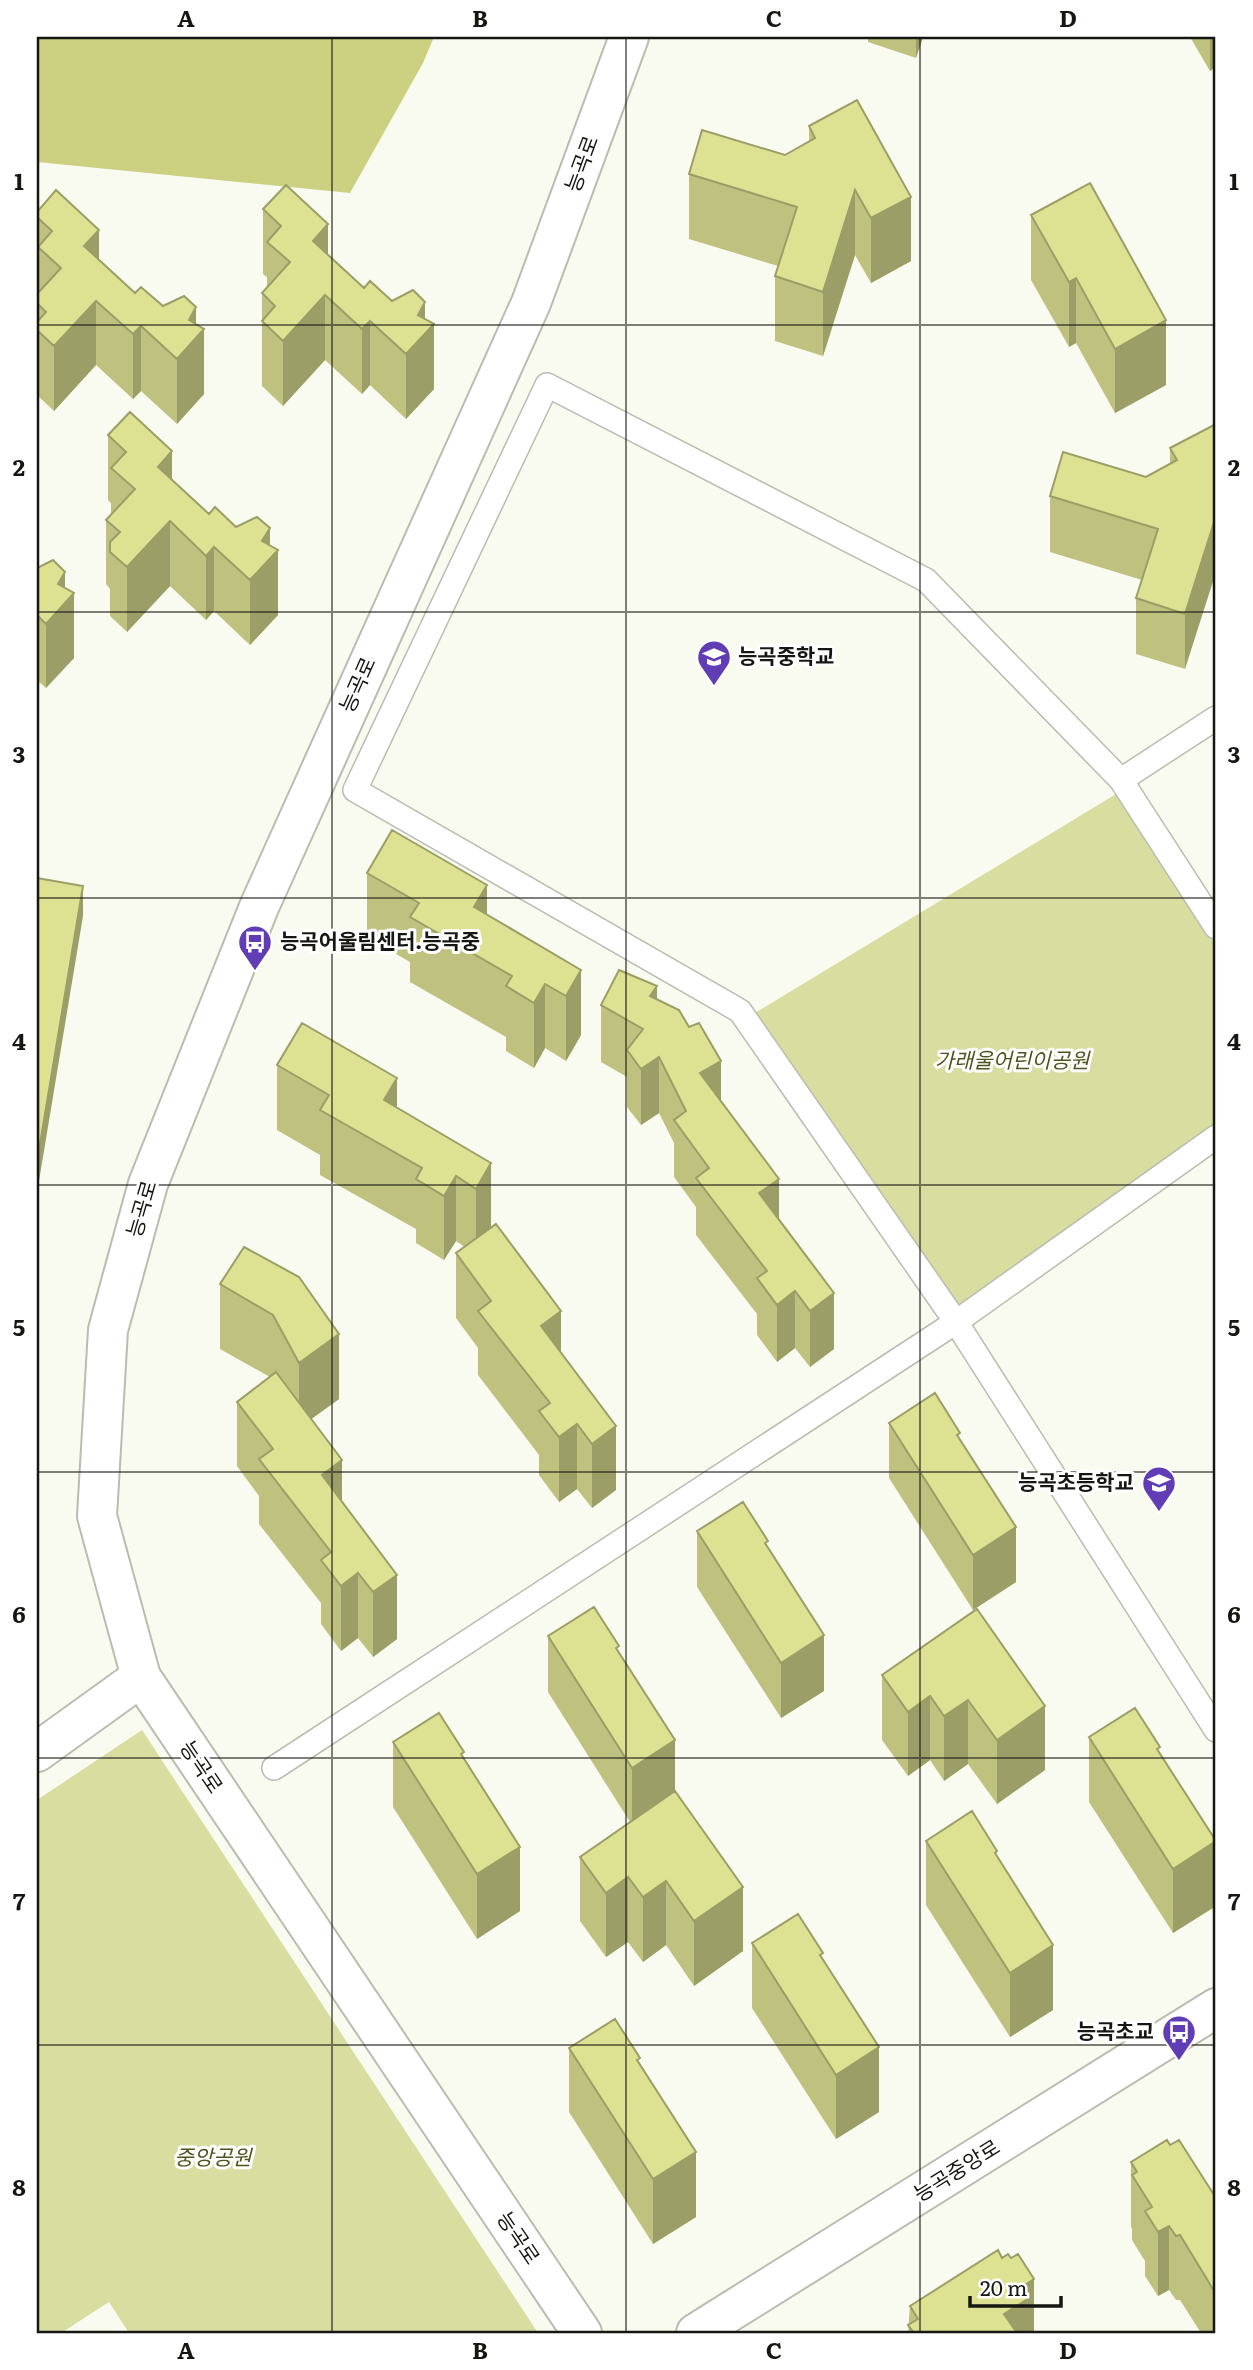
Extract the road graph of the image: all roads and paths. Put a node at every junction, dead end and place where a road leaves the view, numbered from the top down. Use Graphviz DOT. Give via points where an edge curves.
graph roads {
  1 [pos="629,37"];
  2 [pos="1216,718"];
  3 [pos="1121,780"];
  4 [pos="1216,928"];
  5 [pos="1216,1137"];
  6 [pos="956,1322"];
  7 [pos="141,1677"];
  8 [pos="1216,1730"];
  9 [pos="37,1752"];
  10 [pos="274,1769"];
  11 [pos="1216,2008"];
  12 [pos="582,2333"];
  13 [pos="696,2333"];
  1 -- 7 [label="main road, 능곡로" via="531,303 259,907 148,1184 108,1330 97,1516"];
  2 -- 3 [label="street"];
  3 -- 4 [label="street"];
  3 -- 6 [label="street" via="926,580 547,385 355,790 740,1011"];
  5 -- 6 [label="street"];
  6 -- 8 [label="street"];
  6 -- 10 [label="street"];
  7 -- 9 [label="main road"];
  7 -- 12 [label="main road, 능곡로"];
  11 -- 13 [label="main road, 능곡중앙로"];
}
